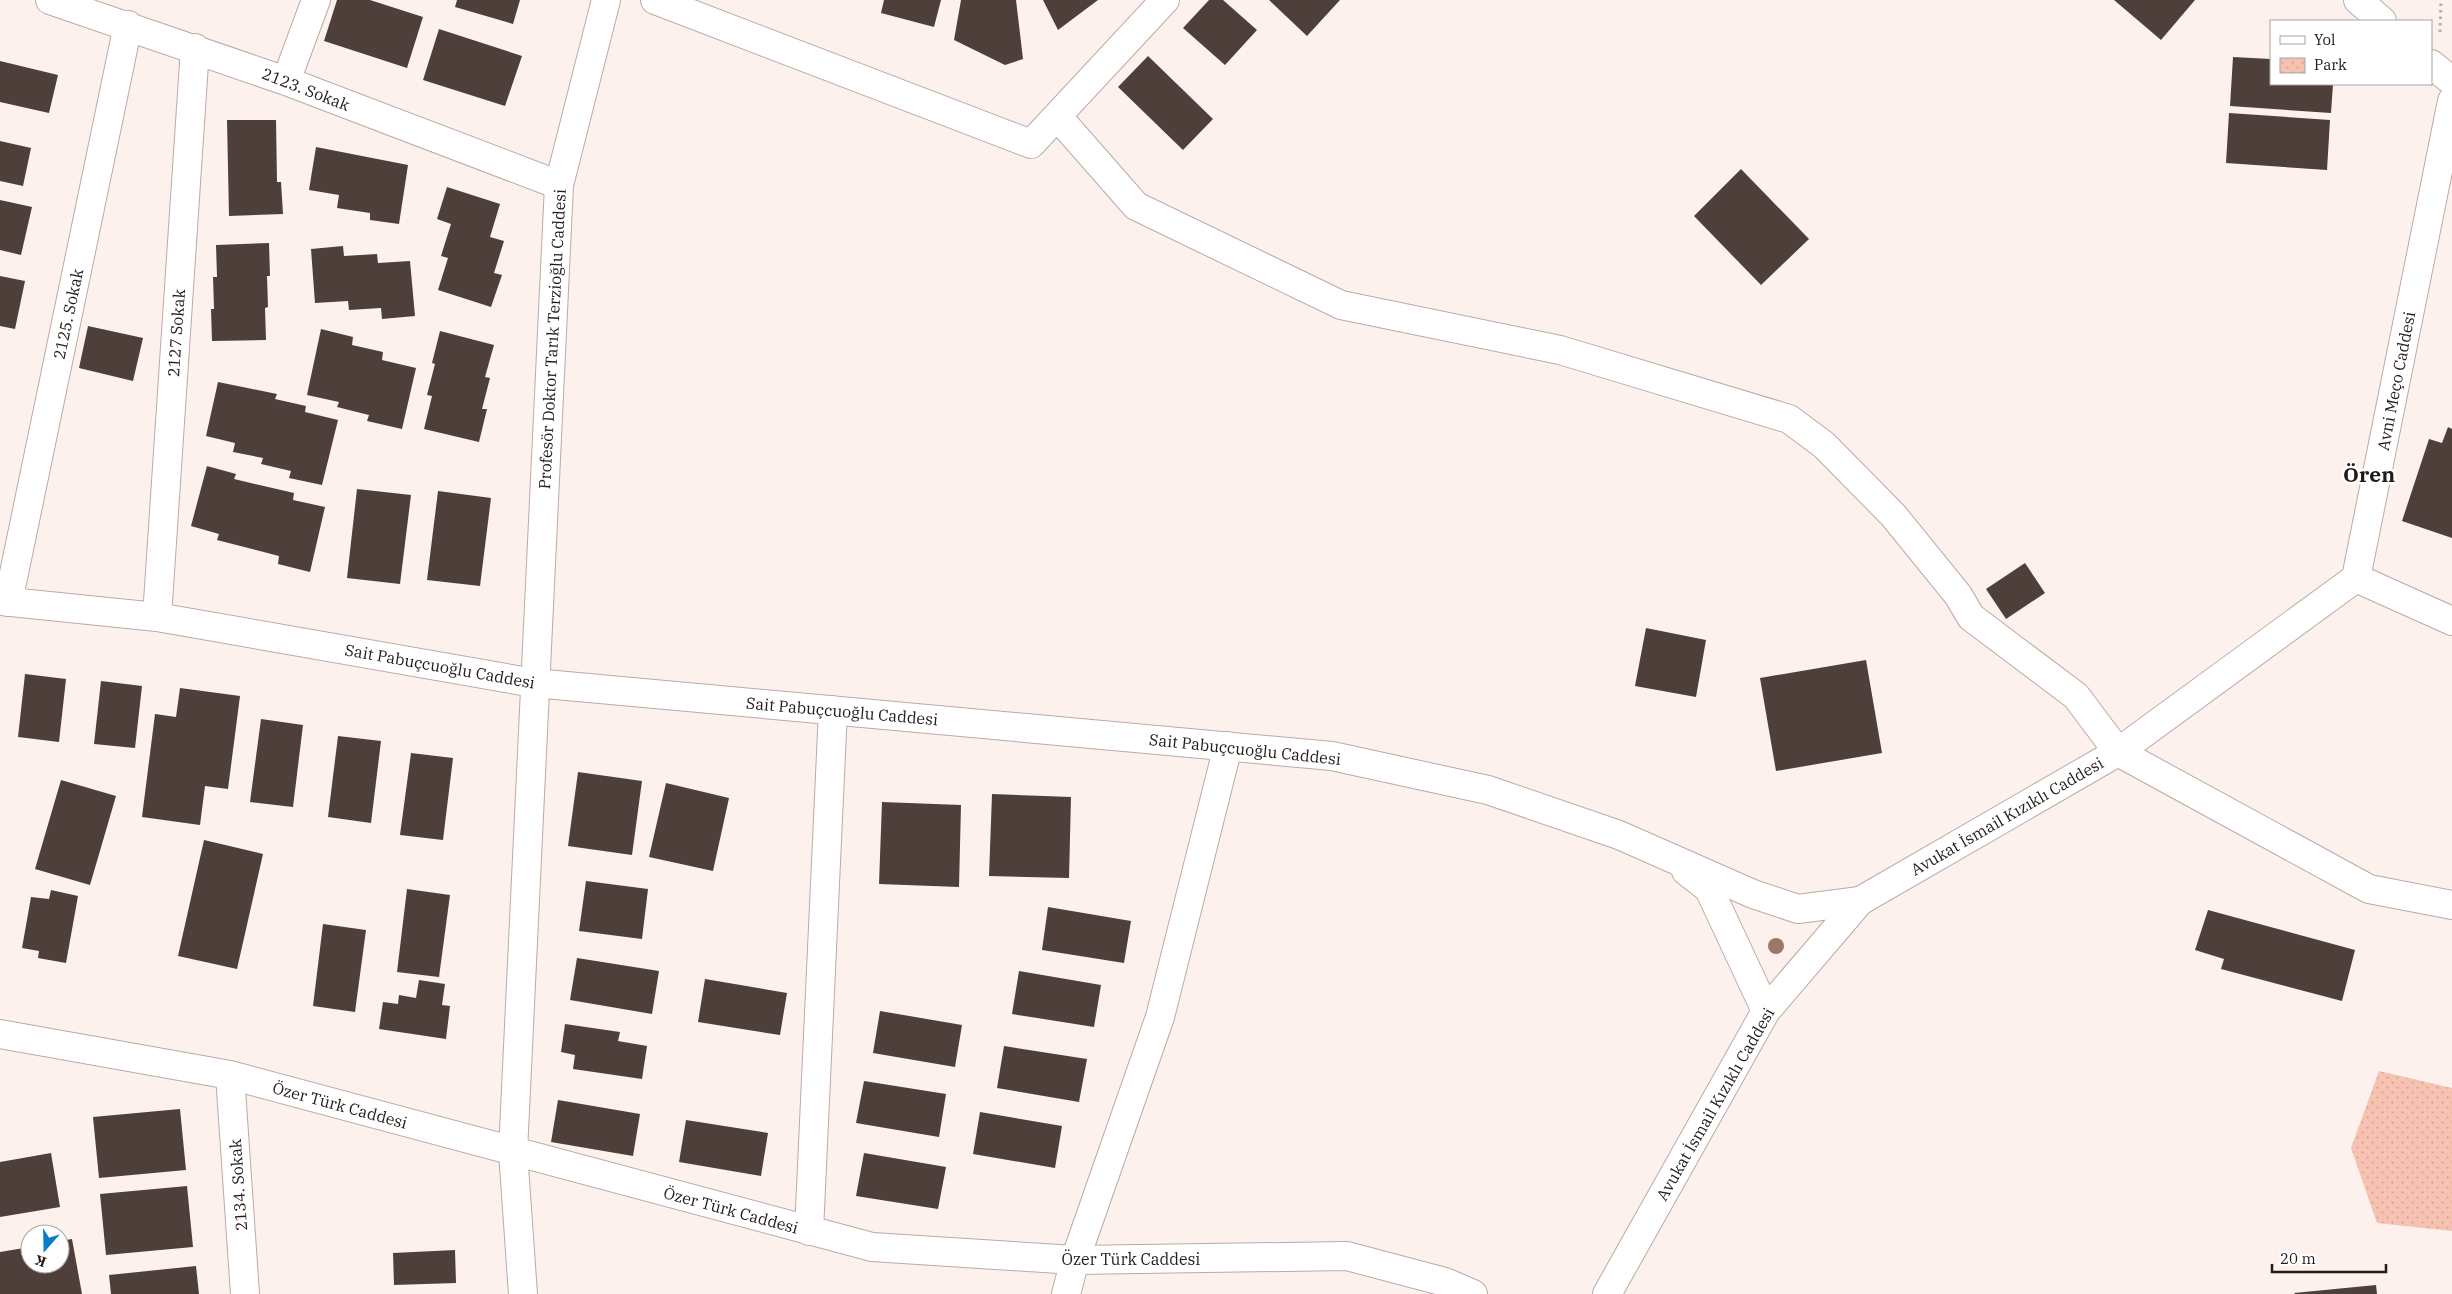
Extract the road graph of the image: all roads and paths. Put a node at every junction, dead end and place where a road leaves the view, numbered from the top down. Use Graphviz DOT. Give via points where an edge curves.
graph roads {
  1 [pos="316,0"];
  2 [pos="606,0"];
  3 [pos="655,0"];
  4 [pos="1165,0"];
  5 [pos="2358,0"];
  6 [pos="56,1"];
  7 [pos="2381,20"];
  8 [pos="128,26"];
  9 [pos="195,48"];
  10 [pos="2432,65"];
  11 [pos="286,81"];
  12 [pos="2452,82"];
  13 [pos="2452,101"];
  14 [pos="1058,116"];
  15 [pos="559,185"];
  16 [pos="2356,578"];
  17 [pos="4,601"];
  18 [pos="156,617"];
  19 [pos="2452,621"];
  20 [pos="534,683"];
  21 [pos="833,710"];
  22 [pos="1228,746"];
  23 [pos="2118,752"];
  24 [pos="1674,861"];
  25 [pos="1860,901"];
  26 [pos="2452,905"];
  27 [pos="1766,1011"];
  28 [pos="0,1034"];
  29 [pos="230,1075"];
  30 [pos="513,1152"];
  31 [pos="809,1230"];
  32 [pos="1075,1260"];
  33 [pos="246,1294"];
  34 [pos="523,1294"];
  35 [pos="1066,1294"];
  36 [pos="1473,1294"];
  37 [pos="1607,1294"];
  1 -- 11 [label="street"];
  2 -- 15 [label="street, Profesör Doktor Tarık Terzioğlu Caddesi"];
  3 -- 14 [label="street" via="1031,144"];
  4 -- 14 [label="street"];
  5 -- 7 [label="street"];
  6 -- 8 [label="street, 2123. Sokak"];
  8 -- 9 [label="street, 2123. Sokak"];
  8 -- 17 [label="street, 2125. Sokak"];
  9 -- 11 [label="street, 2123. Sokak"];
  9 -- 18 [label="street, 2127 Sokak"];
  10 -- 12 [label="street"];
  11 -- 15 [label="street, 2123. Sokak"];
  13 -- 16 [label="street, Avni Meço Caddesi"];
  14 -- 23 [label="street" via="1136,206 1341,305 1560,350 1789,419 1824,445 1893,515 1958,594 1971,617 2076,696"];
  15 -- 20 [label="street, Profesör Doktor Tarık Terzioğlu Caddesi"];
  16 -- 19 [label="street"];
  16 -- 23 [label="street"];
  17 -- 18 [label="street, Sait Pabuçcuoğlu Caddesi"];
  18 -- 20 [label="street, Sait Pabuçcuoğlu Caddesi"];
  20 -- 21 [label="street, Sait Pabuçcuoğlu Caddesi"];
  20 -- 30 [label="street, Profesör Doktor Tarık Terzioğlu Caddesi"];
  21 -- 22 [label="street, Sait Pabuçcuoğlu Caddesi"];
  21 -- 31 [label="street"];
  22 -- 24 [label="street, Sait Pabuçcuoğlu Caddesi" via="1332,756 1488,790 1619,835"];
  22 -- 32 [label="street" via="1160,1017"];
  23 -- 25 [label="street, Avukat İsmail Kızıklı Caddesi"];
  23 -- 26 [label="street" via="2368,889"];
  24 -- 25 [label="street" via="1753,894 1798,908"];
  24 -- 27 [label="street" via="1708,889"];
  25 -- 27 [label="street, Avukat İsmail Kızıklı Caddesi"];
  27 -- 37 [label="street, Avukat İsmail Kızıklı Caddesi"];
  28 -- 29 [label="street, Özer Türk Caddesi"];
  29 -- 30 [label="street, Özer Türk Caddesi"];
  29 -- 33 [label="street, 2134. Sokak"];
  30 -- 31 [label="street, Özer Türk Caddesi"];
  30 -- 34 [label="street, Profesör Doktor Tarık Terzioğlu Caddesi"];
  31 -- 32 [label="street, Özer Türk Caddesi" via="872,1247"];
  32 -- 35 [label="street"];
  32 -- 36 [label="street, Özer Türk Caddesi" via="1347,1256 1445,1282"];
}
